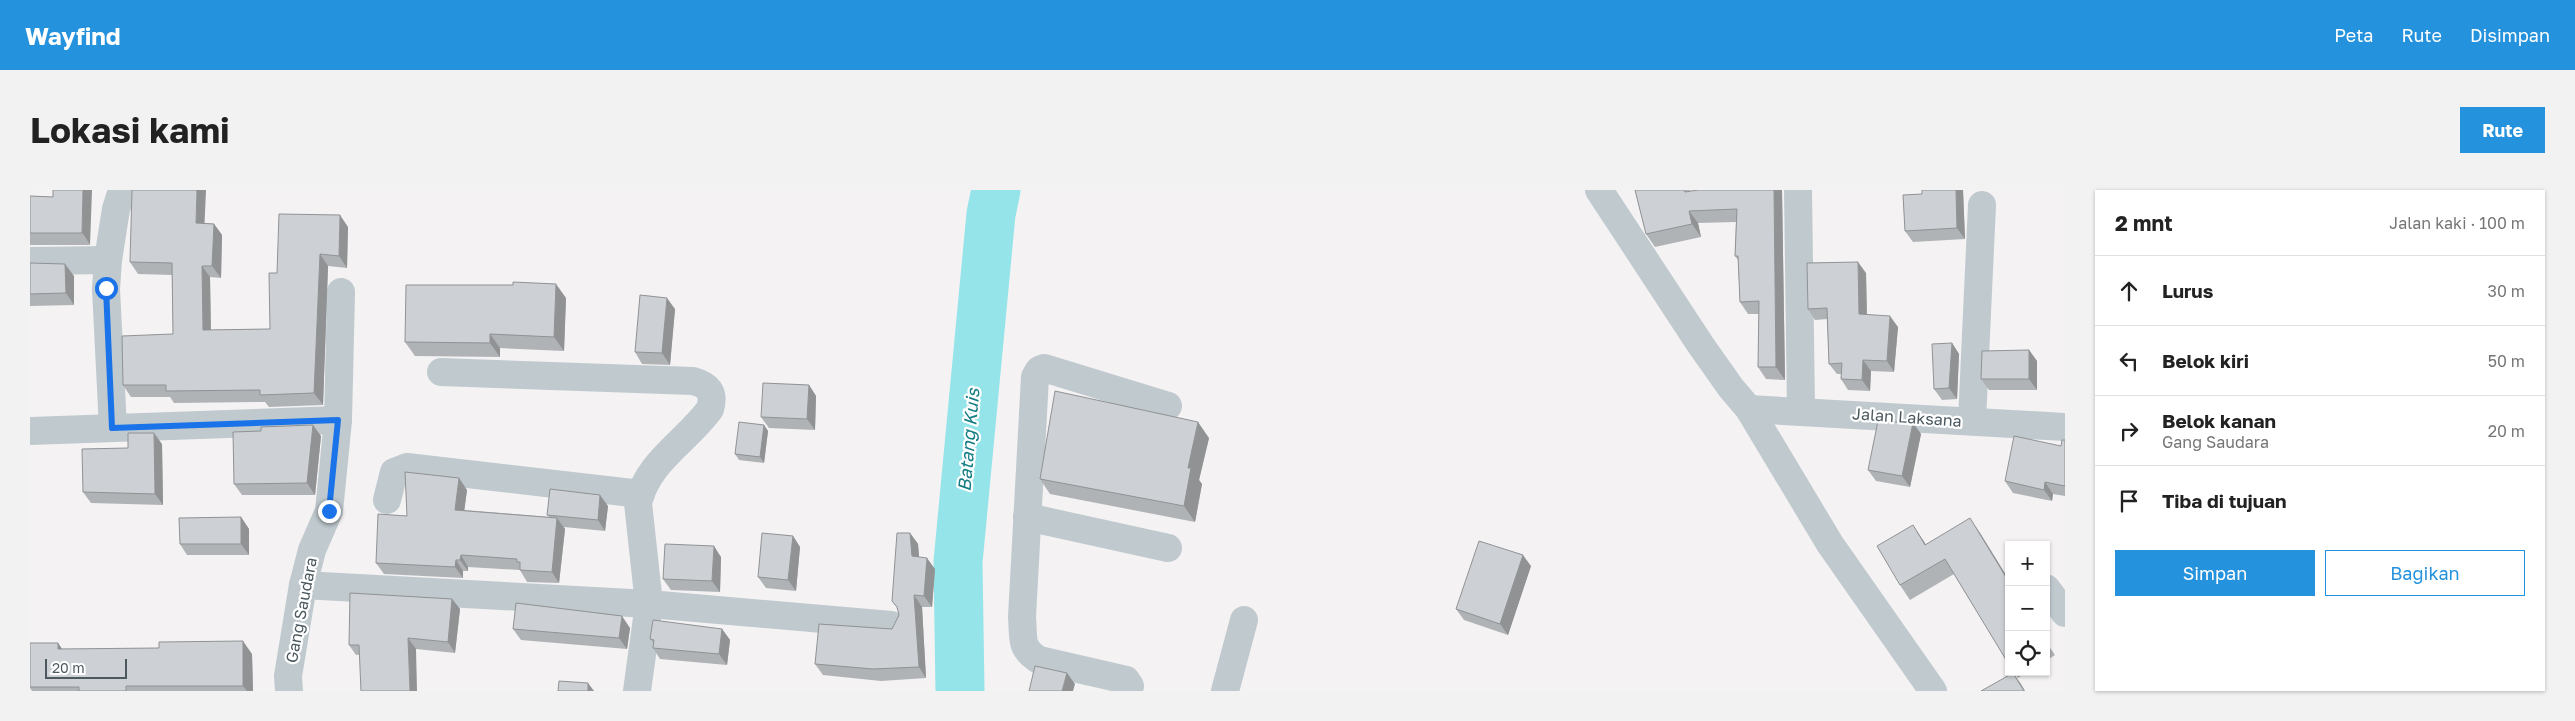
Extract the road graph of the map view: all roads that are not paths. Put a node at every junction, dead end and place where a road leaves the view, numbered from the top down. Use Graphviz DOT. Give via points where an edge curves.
graph roads {
  1 [pos="122,190"];
  2 [pos="1599,190"];
  3 [pos="1798,190"];
  4 [pos="1982,205"];
  5 [pos="108,260"];
  6 [pos="30,261"];
  7 [pos="341,292"];
  8 [pos="441,372"];
  9 [pos="1168,406"];
  10 [pos="1749,409"];
  11 [pos="1801,410"];
  12 [pos="338,420"];
  13 [pos="1972,421"];
  14 [pos="2065,427"];
  15 [pos="112,428"];
  16 [pos="30,430"];
  17 [pos="641,494"];
  18 [pos="387,500"];
  19 [pos="1028,517"];
  20 [pos="1168,548"];
  21 [pos="302,584"];
  22 [pos="2050,593"];
  23 [pos="649,604"];
  24 [pos="2065,613"];
  25 [pos="1244,620"];
  26 [pos="891,624"];
  27 [pos="288,691"];
  28 [pos="637,691"];
  29 [pos="1129,691"];
  30 [pos="1225,691"];
  31 [pos="1933,691"];
  1 -- 5 [label="street"];
  2 -- 10 [label="street" via="1700,344"];
  3 -- 11 [label="street"];
  4 -- 13 [label="street"];
  5 -- 6 [label="street"];
  5 -- 15 [label="street" via="106,288"];
  7 -- 12 [label="street, Gang Saudara"];
  8 -- 17 [label="street" via="705,384 710,390 710,409 651,472"];
  9 -- 19 [label="street" via="1044,368 1039,370 1035,377"];
  10 -- 11 [label="street, Jalan Laksana"];
  10 -- 31 [label="street" via="1830,544"];
  11 -- 13 [label="street, Jalan Laksana"];
  12 -- 15 [label="street"];
  12 -- 21 [label="street, Gang Saudara" via="329,511"];
  13 -- 14 [label="street, Jalan Laksana"];
  15 -- 16 [label="street"];
  17 -- 18 [label="street" via="407,467 394,472"];
  17 -- 23 [label="street" via="638,503"];
  19 -- 20 [label="street"];
  19 -- 29 [label="street" via="1022,617 1025,649 1039,660 1126,680"];
  21 -- 23 [label="street"];
  21 -- 27 [label="street, Gang Saudara"];
  22 -- 24 [label="street"];
  23 -- 26 [label="street"];
  23 -- 28 [label="street"];
  25 -- 30 [label="street"];
}
